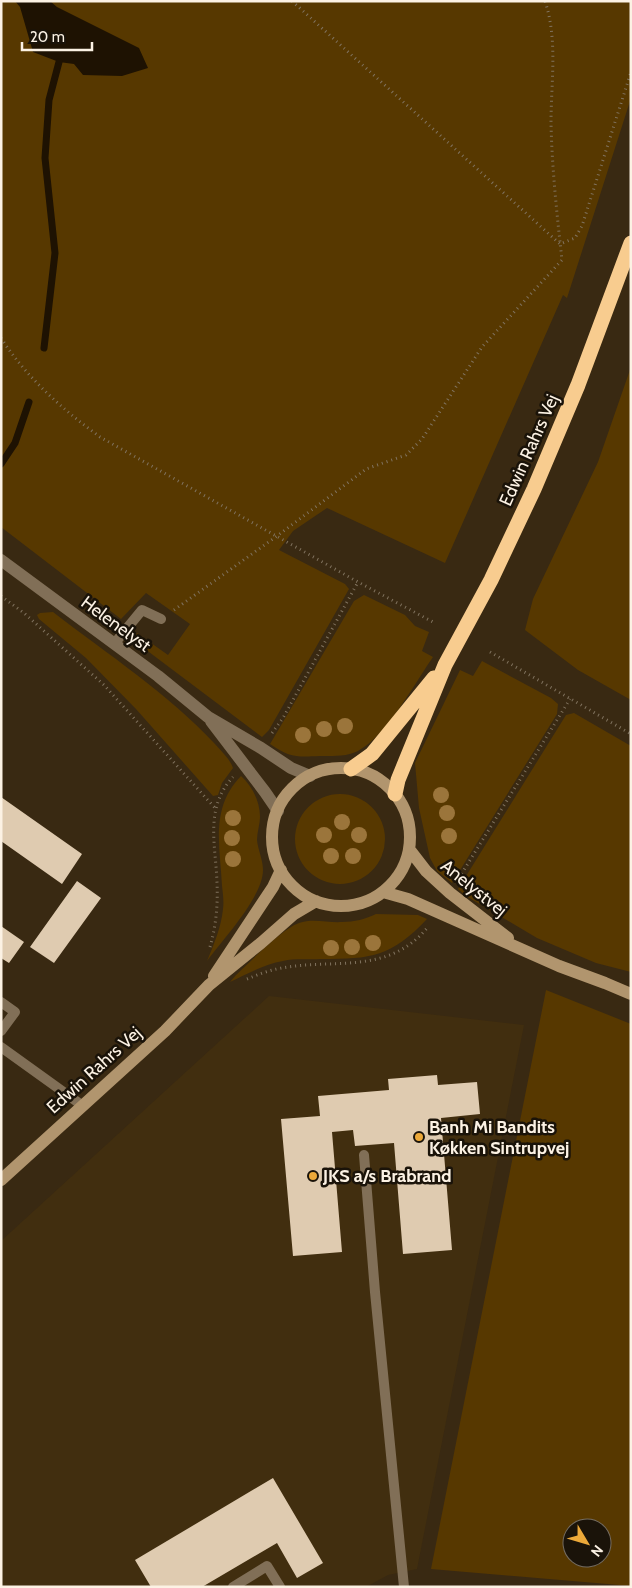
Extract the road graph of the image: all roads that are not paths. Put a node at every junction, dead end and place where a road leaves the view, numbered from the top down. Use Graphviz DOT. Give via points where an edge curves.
graph roads {
  1 [pos="631,243"];
  2 [pos="1,560"];
  3 [pos="162,619"];
  4 [pos="114,644"];
  5 [pos="444,665"];
  6 [pos="208,717"];
  7 [pos="350,769"];
  8 [pos="310,776"];
  9 [pos="395,794"];
  10 [pos="278,811"];
  11 [pos="409,849"];
  12 [pos="281,870"];
  13 [pos="383,892"];
  14 [pos="316,901"];
  15 [pos="522,949"];
  16 [pos="606,983"];
  17 [pos="209,985"];
  18 [pos="631,988"];
  19 [pos="631,994"];
  20 [pos="1,1002"];
  21 [pos="1,1031"];
  22 [pos="1,1047"];
  23 [pos="83,1106"];
  24 [pos="364,1155"];
  25 [pos="1,1180"];
  26 [pos="233,1587"];
  27 [pos="280,1587"];
  28 [pos="404,1587"];
  1 -- 5 [label="highway, Edwin Rahrs Vej" via="578,385 534,489 491,580"];
  2 -- 4 [label="street, Helenelyst"];
  3 -- 4 [label="lane" via="142,610"];
  4 -- 6 [label="street, Helenelyst"];
  5 -- 7 [label="highway" via="372,754"];
  5 -- 9 [label="highway"];
  6 -- 8 [label="street, Helenelyst" via="290,768"];
  6 -- 10 [label="street, Helenelyst"];
  7 -- 8 [label="street"];
  7 -- 9 [label="street" via="383,782"];
  8 -- 10 [label="street" via="291,791"];
  9 -- 11 [label="street" via="408,820"];
  10 -- 12 [label="street" via="272,835"];
  11 -- 13 [label="street" via="400,873"];
  11 -- 15 [label="street, Anelystvej" via="426,871"];
  12 -- 14 [label="street" via="302,894"];
  12 -- 17 [label="street, Edwin Rahrs Vej"];
  13 -- 14 [label="street" via="351,906"];
  13 -- 15 [label="street, Anelystvej" via="408,899"];
  14 -- 17 [label="street, Edwin Rahrs Vej" via="294,914"];
  15 -- 16 [label="street, Anelystvej"];
  16 -- 18 [label="street, Anelystvej"];
  16 -- 19 [label="street, Anelystvej"];
  17 -- 23 [label="street, Edwin Rahrs Vej" via="165,1031"];
  20 -- 21 [label="lane" via="15,1012"];
  22 -- 23 [label="lane"];
  23 -- 25 [label="street, Edwin Rahrs Vej"];
  24 -- 28 [label="lane"];
  26 -- 27 [label="lane" via="267,1566"];
}
